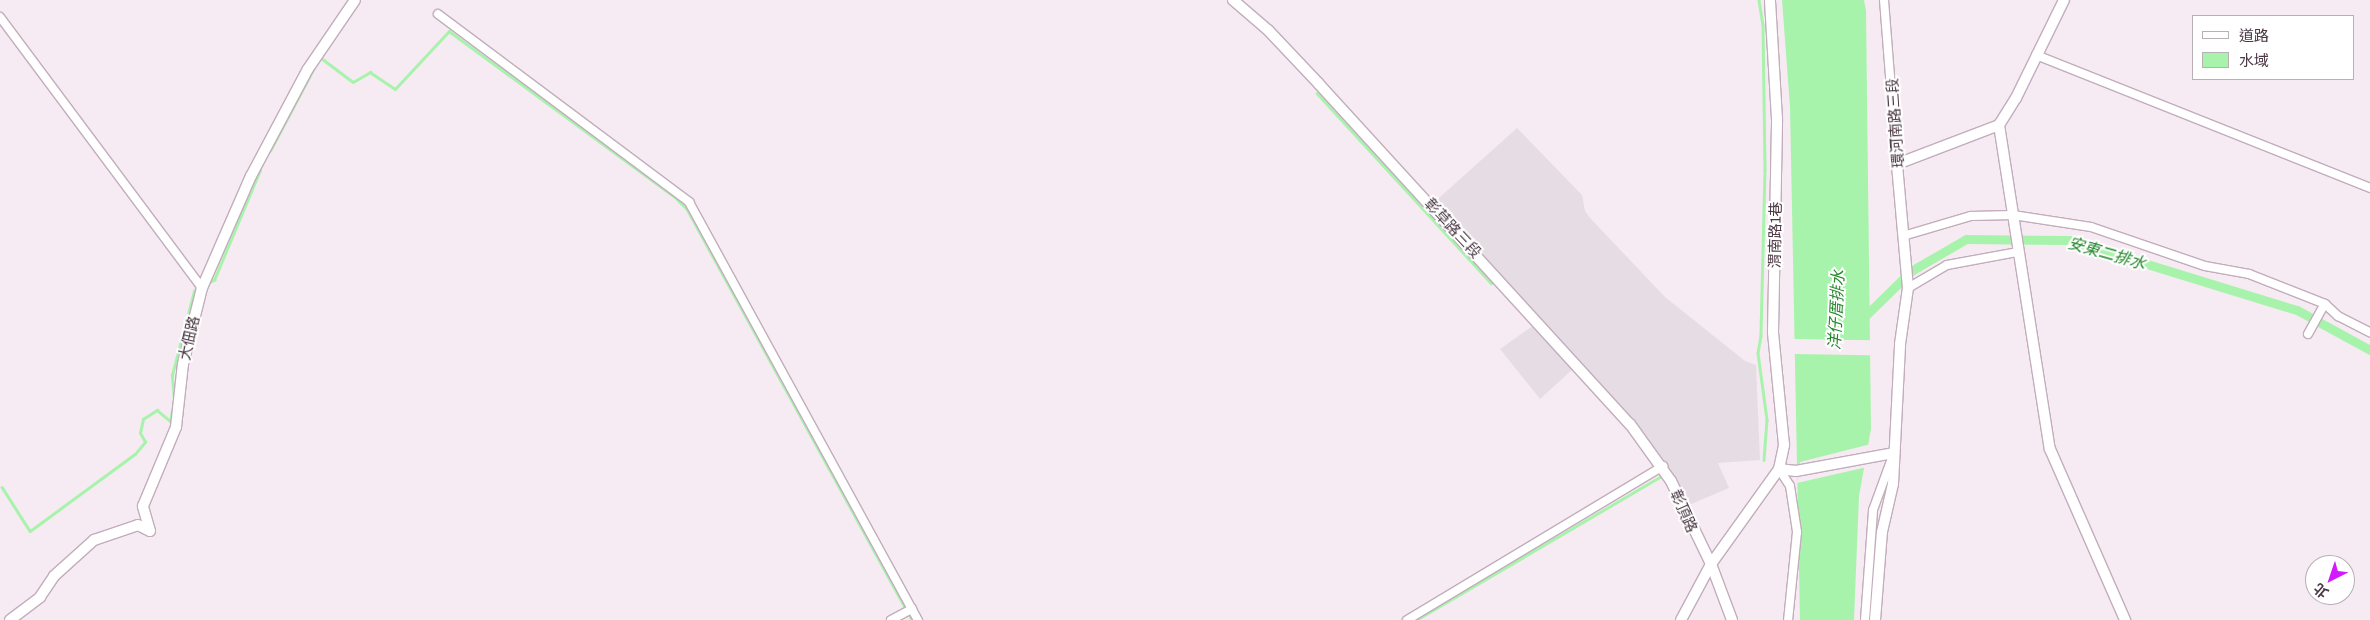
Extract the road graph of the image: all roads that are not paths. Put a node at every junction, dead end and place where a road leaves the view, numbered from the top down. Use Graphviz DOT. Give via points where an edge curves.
graph roads {
  1 [pos="355,0"];
  2 [pos="1233,0"];
  3 [pos="1770,0"];
  4 [pos="1884,0"];
  5 [pos="2064,0"];
  6 [pos="438,14"];
  7 [pos="0,17"];
  8 [pos="2036,55"];
  9 [pos="1999,125"];
  10 [pos="1897,164"];
  11 [pos="2370,188"];
  12 [pos="2014,219"];
  13 [pos="1903,236"];
  14 [pos="2016,249"];
  15 [pos="202,288"];
  16 [pos="1908,288"];
  17 [pos="2322,309"];
  18 [pos="2370,332"];
  19 [pos="2308,334"];
  20 [pos="1894,453"];
  21 [pos="1663,466"];
  22 [pos="1779,469"];
  23 [pos="1708,560"];
  24 [pos="912,609"];
  25 [pos="10,620"];
  26 [pos="891,620"];
  27 [pos="918,620"];
  28 [pos="1407,620"];
  29 [pos="1681,620"];
  30 [pos="1732,620"];
  31 [pos="1788,620"];
  32 [pos="1865,620"];
  33 [pos="1875,620"];
  34 [pos="2125,620"];
  1 -- 15 [label="street, 大佃路" via="308,70 251,176"];
  2 -- 21 [label="street, 彰草路三段" via="1268,30 1508,286"];
  3 -- 22 [label="street, 渭南路1巷" via="1778,119 1773,332 1784,445"];
  4 -- 10 [label="street, 環河南路三段"];
  5 -- 8 [label="street"];
  6 -- 24 [label="street" via="689,202"];
  7 -- 15 [label="street"];
  8 -- 9 [label="street"];
  8 -- 11 [label="street"];
  9 -- 10 [label="street"];
  9 -- 12 [label="street"];
  10 -- 13 [label="street, 環河南路三段"];
  12 -- 13 [label="street" via="1971,216"];
  12 -- 14 [label="street"];
  12 -- 18 [label="street" via="2091,227 2205,266 2249,274 2325,304 2338,316"];
  13 -- 16 [label="street, 環河南路三段"];
  14 -- 16 [label="street" via="1947,265"];
  14 -- 34 [label="street" via="2050,449"];
  15 -- 25 [label="street, 大佃路" via="183,364 176,427 143,506 150,531 138,525 94,540 54,576 33,603"];
  16 -- 20 [label="street, 環河南路三段" via="1900,344"];
  17 -- 19 [label="street"];
  20 -- 22 [label="street" via="1796,471"];
  20 -- 32 [label="street" via="1873,510"];
  20 -- 33 [label="street, 環河南路三段" via="1892,484 1882,532"];
  21 -- 23 [label="street, 彰頂路"];
  21 -- 28 [label="street"];
  22 -- 23 [label="street"];
  22 -- 31 [label="street" via="1790,486 1797,532"];
  23 -- 29 [label="street"];
  23 -- 30 [label="street, 彰頂路"];
  24 -- 26 [label="street"];
  24 -- 27 [label="street"];
}
